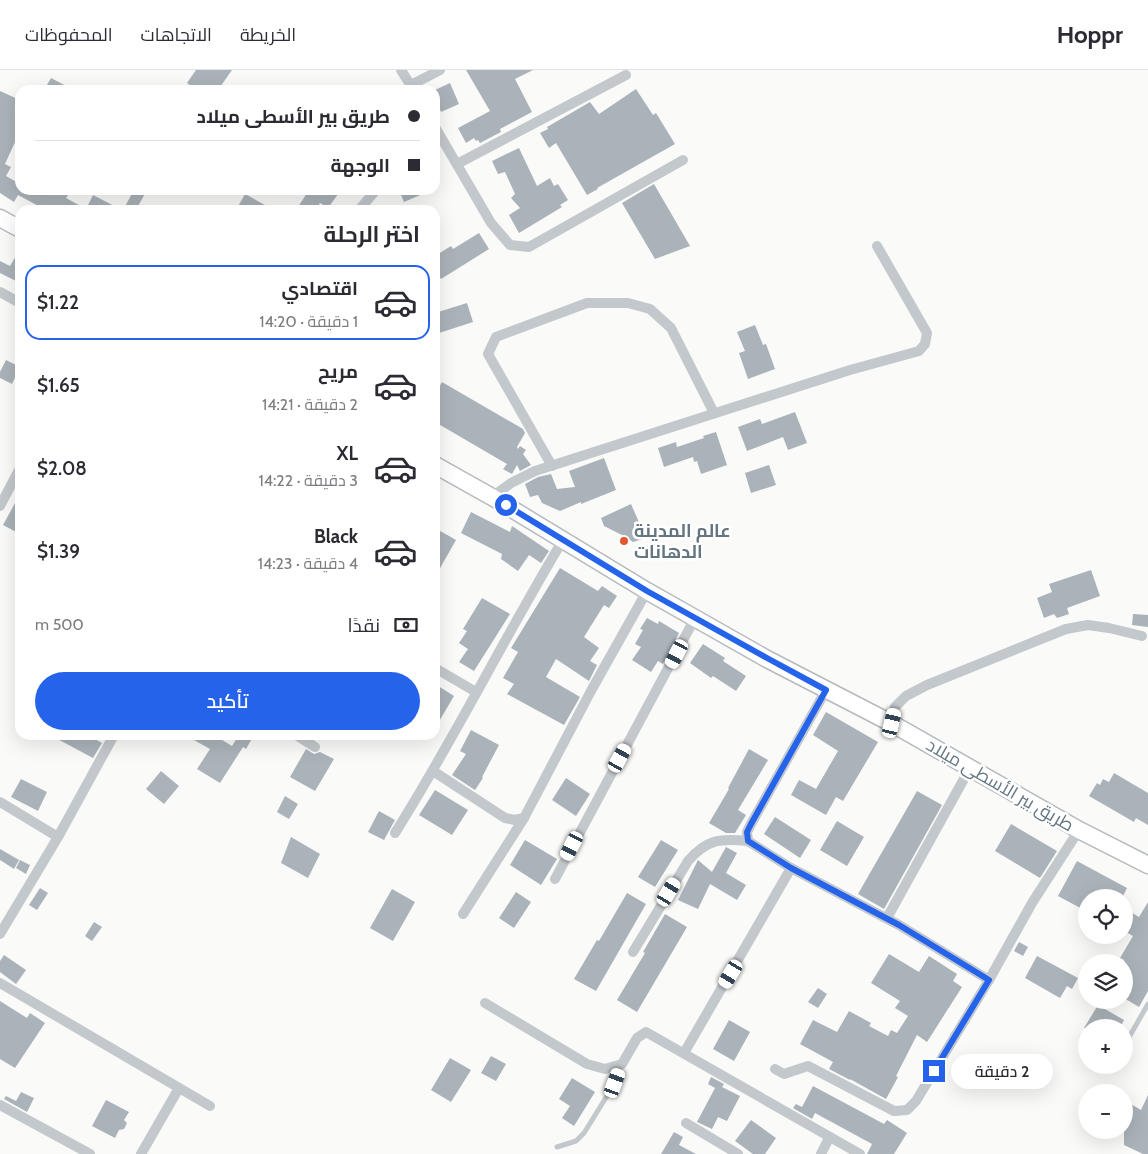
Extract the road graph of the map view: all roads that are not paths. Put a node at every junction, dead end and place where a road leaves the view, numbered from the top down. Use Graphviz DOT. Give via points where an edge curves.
graph roads {
  1 [pos="401,70"];
  2 [pos="440,70"];
  3 [pos="626,75"];
  4 [pos="410,85"];
  5 [pos="417,85"];
  6 [pos="440,136"];
  7 [pos="683,160"];
  8 [pos="457,164"];
  9 [pos="372,195"];
  10 [pos="363,205"];
  11 [pos="2,223"];
  12 [pos="15,227"];
  13 [pos="877,246"];
  14 [pos="0,292"];
  15 [pos="15,300"];
  16 [pos="714,413"];
  17 [pos="552,466"];
  18 [pos="440,468"];
  19 [pos="15,478"];
  20 [pos="492,496"];
  21 [pos="0,506"];
  22 [pos="563,540"];
  23 [pos="647,591"];
  24 [pos="695,618"];
  25 [pos="1142,636"];
  26 [pos="440,671"];
  27 [pos="826,690"];
  28 [pos="476,692"];
  29 [pos="892,723"];
  30 [pos="111,740"];
  31 [pos="304,740"];
  32 [pos="315,747"];
  33 [pos="970,768"];
  34 [pos="433,771"];
  35 [pos="0,802"];
  36 [pos="524,818"];
  37 [pos="1079,830"];
  38 [pos="395,833"];
  39 [pos="58,837"];
  40 [pos="748,841"];
  41 [pos="1148,865"];
  42 [pos="791,868"];
  43 [pos="555,878"];
  44 [pos="463,914"];
  45 [pos="887,918"];
  46 [pos="0,934"];
  47 [pos="633,952"];
  48 [pos="989,980"];
  49 [pos="0,983"];
  50 [pos="484,1003"];
  51 [pos="1148,1004"];
  52 [pos="1133,1030"];
  53 [pos="684,1053"];
  54 [pos="622,1064"];
  55 [pos="775,1068"];
  56 [pos="180,1088"];
  57 [pos="0,1105"];
  58 [pos="210,1106"];
  59 [pos="686,1123"];
  60 [pos="830,1138"];
  61 [pos="558,1147"];
  62 [pos="90,1154"];
  63 [pos="141,1154"];
  64 [pos="738,1154"];
  65 [pos="821,1154"];
  66 [pos="860,1154"];
  1 -- 4 [label="street"];
  2 -- 5 [label="street"];
  3 -- 8 [label="street"];
  6 -- 8 [label="street"];
  7 -- 8 [label="street" via="529,247 510,245 491,223"];
  9 -- 10 [label="street"];
  11 -- 12 [label="main road"];
  13 -- 16 [label="street" via="927,333 925,344 919,351"];
  14 -- 15 [label="street"];
  16 -- 17 [label="street"];
  16 -- 17 [label="street" via="672,328 650,309 628,303 587,303 496,337 488,354"];
  17 -- 20 [label="street" via="511,483"];
  18 -- 20 [label="main road, طريق بير الأسطى ميلاد"];
  19 -- 21 [label="street"];
  20 -- 22 [label="main road, طريق بير الأسطى ميلاد"];
  22 -- 23 [label="main road, طريق بير الأسطى ميلاد"];
  22 -- 28 [label="street"];
  23 -- 24 [label="main road, طريق بير الأسطى ميلاد"];
  23 -- 36 [label="street"];
  24 -- 27 [label="main road, طريق بير الأسطى ميلاد"];
  24 -- 43 [label="street"];
  25 -- 29 [label="street" via="1088,625 1066,629 927,684 906,696 895,707"];
  26 -- 28 [label="street"];
  27 -- 29 [label="main road, طريق بير الأسطى ميلاد"];
  27 -- 40 [label="street" via="751,824 747,832"];
  28 -- 34 [label="street"];
  29 -- 33 [label="main road, طريق بير الأسطى ميلاد"];
  30 -- 39 [label="street"];
  31 -- 32 [label="street"];
  33 -- 37 [label="main road, طريق بير الأسطى ميلاد"];
  33 -- 45 [label="street"];
  34 -- 36 [label="street" via="505,818"];
  34 -- 38 [label="street"];
  35 -- 39 [label="street"];
  36 -- 44 [label="street"];
  37 -- 41 [label="main road, طريق بير الأسطى ميلاد"];
  37 -- 48 [label="street" via="1032,903"];
  39 -- 46 [label="street"];
  40 -- 42 [label="street"];
  40 -- 47 [label="street" via="722,839 698,849"];
  42 -- 45 [label="street"];
  42 -- 53 [label="street"];
  45 -- 48 [label="street"];
  48 -- 55 [label="street" via="916,1101 907,1110 894,1111 808,1066 784,1074"];
  49 -- 56 [label="street"];
  50 -- 54 [label="street" via="587,1064 605,1069"];
  51 -- 52 [label="lane"];
  53 -- 54 [label="street" via="646,1032 637,1038"];
  53 -- 60 [label="street"];
  54 -- 61 [label="lane" via="615,1083 584,1133 576,1141"];
  56 -- 58 [label="street"];
  56 -- 63 [label="street"];
  57 -- 62 [label="street"];
  59 -- 64 [label="street"];
  60 -- 65 [label="street"];
  60 -- 66 [label="street"];
}
